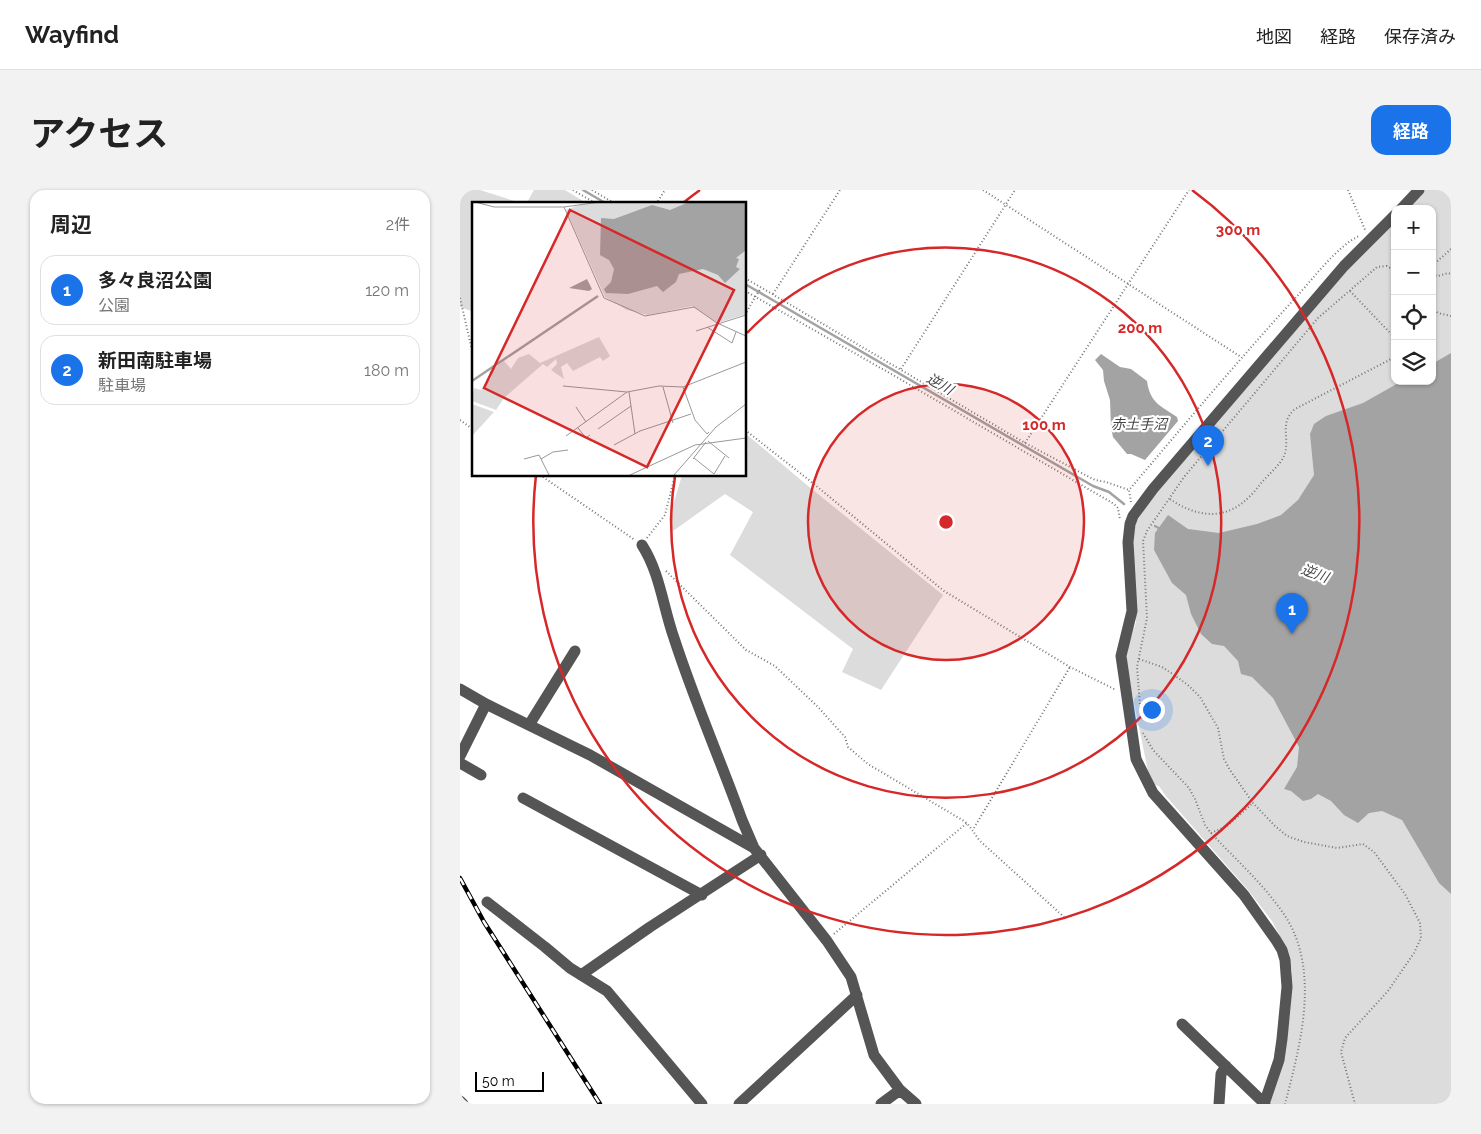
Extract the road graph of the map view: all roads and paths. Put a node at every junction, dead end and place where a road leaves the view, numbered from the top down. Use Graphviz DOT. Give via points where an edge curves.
graph roads {
  1 [pos="573,190"];
  2 [pos="592,190"];
  3 [pos="665,190"];
  4 [pos="840,190"];
  5 [pos="982,190"];
  6 [pos="1015,190"];
  7 [pos="1189,190"];
  8 [pos="1348,190"];
  9 [pos="1419,190"];
  10 [pos="594,202"];
  11 [pos="613,202"];
  12 [pos="657,202"];
  13 [pos="1005,205"];
  14 [pos="1405,205"];
  15 [pos="1391,219"];
  16 [pos="1451,249"];
  17 [pos="1436,262"];
  18 [pos="1391,268"];
  19 [pos="1451,274"];
  20 [pos="1436,276"];
  21 [pos="746,279"];
  22 [pos="1128,284"];
  23 [pos="761,288"];
  24 [pos="1349,290"];
  25 [pos="746,292"];
  26 [pos="773,294"];
  27 [pos="755,296"];
  28 [pos="460,298"];
  29 [pos="1436,311"];
  30 [pos="746,313"];
  31 [pos="1451,316"];
  32 [pos="1391,334"];
  33 [pos="472,350"];
  34 [pos="1241,357"];
  35 [pos="1391,359"];
  36 [pos="901,369"];
  37 [pos="460,420"];
  38 [pos="472,429"];
  39 [pos="746,431"];
  40 [pos="1026,443"];
  41 [pos="541,476"];
  42 [pos="675,476"];
  43 [pos="1129,490"];
  44 [pos="1170,499"];
  45 [pos="1130,506"];
  46 [pos="1125,511"];
  47 [pos="1120,513"];
  48 [pos="1120,523"];
  49 [pos="642,545"];
  50 [pos="662,567"];
  51 [pos="575,651"];
  52 [pos="1139,659"];
  53 [pos="1070,667"];
  54 [pos="460,689"];
  55 [pos="1126,693"];
  56 [pos="486,704"];
  57 [pos="1142,724"];
  58 [pos="529,725"];
  59 [pos="1143,733"];
  60 [pos="460,756"];
  61 [pos="460,763"];
  62 [pos="481,775"];
  63 [pos="523,798"];
  64 [pos="1253,802"];
  65 [pos="966,823"];
  66 [pos="974,829"];
  67 [pos="1211,833"];
  68 [pos="757,852"];
  69 [pos="702,895"];
  70 [pos="486,902"];
  71 [pos="1064,917"];
  72 [pos="827,941"];
  73 [pos="581,975"];
  74 [pos="857,995"];
  75 [pos="1182,1024"];
  76 [pos="1226,1066"];
  77 [pos="900,1090"];
  78 [pos="460,1101"];
  79 [pos="1264,1103"];
  80 [pos="463,1104"];
  81 [pos="702,1104"];
  82 [pos="739,1104"];
  83 [pos="881,1104"];
  84 [pos="916,1104"];
  85 [pos="1218,1104"];
  86 [pos="1284,1104"];
  87 [pos="1355,1104"];
  1 -- 10 [label="path"];
  2 -- 11 [label="path"];
  3 -- 12 [label="path"];
  4 -- 26 [label="path"];
  5 -- 13 [label="path"];
  6 -- 13 [label="path"];
  7 -- 22 [label="path"];
  8 -- 34 [label="path" via="1366,232 1335,255"];
  9 -- 14 [label="street"];
  13 -- 22 [label="path"];
  13 -- 36 [label="path"];
  15 -- 55 [label="street" via="1344,266 1153,489 1134,516 1128,542 1132,611 1121,656"];
  16 -- 17 [label="path"];
  18 -- 24 [label="path" via="1376,267"];
  19 -- 20 [label="path"];
  21 -- 23 [label="path"];
  22 -- 34 [label="path"];
  22 -- 40 [label="path"];
  23 -- 26 [label="path"];
  23 -- 27 [label="path"];
  24 -- 32 [label="path"];
  24 -- 44 [label="path" via="1318,318 1184,477"];
  25 -- 27 [label="path"];
  26 -- 36 [label="path"];
  27 -- 30 [label="path"];
  27 -- 47 [label="path" via="1106,499"];
  28 -- 33 [label="path"];
  29 -- 31 [label="path"];
  34 -- 43 [label="path"];
  35 -- 44 [label="path" via="1290,414 1285,425 1287,445 1282,460 1241,504 1219,513 1200,514"];
  36 -- 40 [label="path"];
  37 -- 38 [label="path"];
  39 -- 53 [label="path" via="944,591"];
  40 -- 43 [label="path" via="1095,480"];
  41 -- 49 [label="path"];
  42 -- 49 [label="path" via="664,515"];
  43 -- 45 [label="path"];
  44 -- 52 [label="path" via="1143,540 1147,618"];
  46 -- 47 [label="path"];
  47 -- 48 [label="path"];
  49 -- 68 [label="street" via="649,555 674,638"];
  50 -- 65 [label="path" via="746,650 775,666 832,722 845,737 848,747 868,764"];
  51 -- 58 [label="street"];
  52 -- 57 [label="path"];
  52 -- 64 [label="path" via="1162,667 1200,697 1218,728 1224,759"];
  53 -- 55 [label="path" via="1108,688"];
  53 -- 66 [label="path"];
  54 -- 56 [label="street"];
  55 -- 79 [label="street" via="1136,759 1153,793 1244,895 1282,950 1287,987 1282,1039 1279,1060"];
  56 -- 58 [label="street"];
  56 -- 60 [label="street"];
  58 -- 68 [label="street" via="590,755"];
  59 -- 67 [label="path" via="1153,750 1189,788"];
  61 -- 62 [label="street"];
  63 -- 69 [label="street"];
  64 -- 67 [label="path" via="1227,826"];
  64 -- 87 [label="path" via="1287,836 1337,848 1363,844 1374,852 1405,894 1420,923 1421,938 1414,953 1388,991 1345,1038 1341,1052"];
  65 -- 66 [label="path"];
  65 -- 72 [label="path"];
  66 -- 71 [label="path" via="980,840"];
  67 -- 86 [label="path" via="1287,919 1299,946 1304,998 1300,1041"];
  68 -- 69 [label="street"];
  68 -- 72 [label="street"];
  69 -- 73 [label="street"];
  70 -- 73 [label="street"];
  72 -- 74 [label="street" via="851,976"];
  73 -- 81 [label="street" via="607,991"];
  74 -- 77 [label="street" via="874,1055"];
  74 -- 82 [label="street"];
  75 -- 76 [label="street"];
  76 -- 79 [label="street"];
  76 -- 85 [label="street" via="1221,1074"];
  77 -- 83 [label="street"];
  77 -- 84 [label="street"];
  78 -- 80 [label="street"];
}
